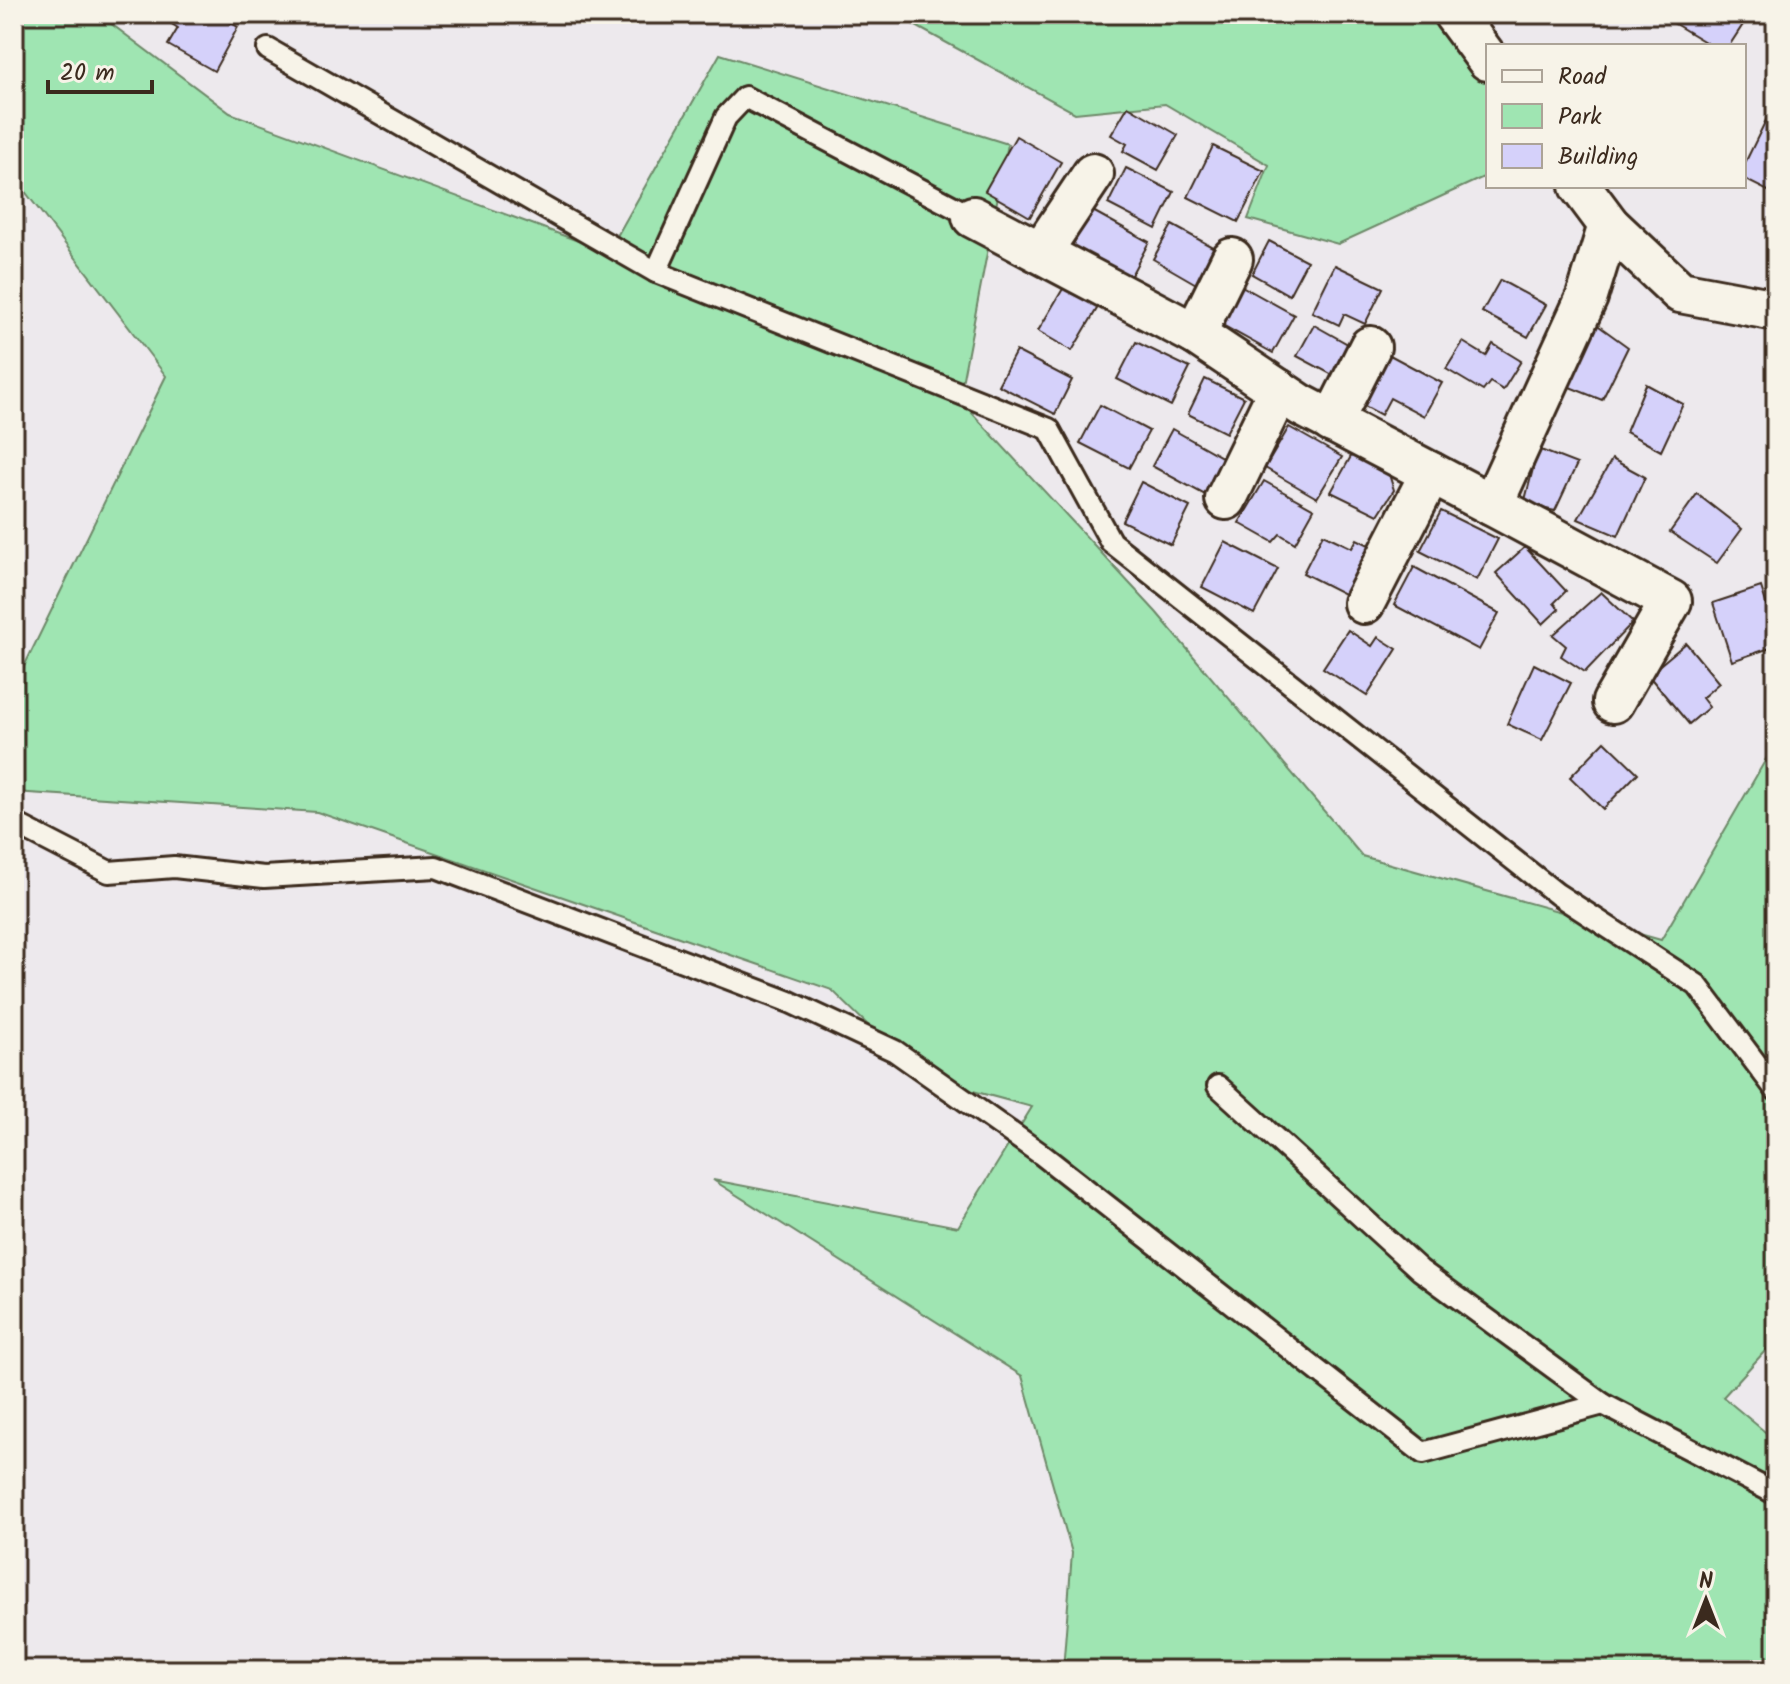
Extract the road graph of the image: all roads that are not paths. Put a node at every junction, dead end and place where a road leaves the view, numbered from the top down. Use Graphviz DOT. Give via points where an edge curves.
graph roads {
  1 [pos="1454,14"];
  2 [pos="268,49"];
  3 [pos="1486,57"];
  4 [pos="1093,174"];
  5 [pos="1581,188"];
  6 [pos="973,217"];
  7 [pos="1609,225"];
  8 [pos="1041,252"];
  9 [pos="1232,259"];
  10 [pos="656,272"];
  11 [pos="1776,310"];
  12 [pos="1195,334"];
  13 [pos="1370,347"];
  14 [pos="1279,390"];
  15 [pos="1332,422"];
  16 [pos="1431,473"];
  17 [pos="1226,499"];
  18 [pos="1492,505"];
  19 [pos="1364,603"];
  20 [pos="1613,702"];
  21 [pos="14,823"];
  22 [pos="1218,1086"];
  23 [pos="1776,1090"];
  24 [pos="1603,1404"];
  25 [pos="1776,1494"];
  1 -- 3 [label="street"];
  2 -- 10 [label="lane"];
  4 -- 8 [label="street"];
  5 -- 7 [label="street"];
  6 -- 8 [label="street"];
  6 -- 10 [label="lane" via="745,97 726,117"];
  7 -- 11 [label="street" via="1680,292"];
  7 -- 18 [label="street" via="1587,297"];
  8 -- 12 [label="street"];
  9 -- 12 [label="street"];
  10 -- 23 [label="lane" via="1049,429 1111,542 1557,894 1697,985"];
  12 -- 14 [label="street"];
  13 -- 15 [label="street"];
  14 -- 15 [label="street"];
  14 -- 17 [label="street"];
  15 -- 16 [label="street"];
  16 -- 18 [label="street"];
  16 -- 19 [label="street"];
  18 -- 20 [label="street" via="1671,601"];
  21 -- 24 [label="lane" via="109,872 174,867 264,877 436,867 790,1002 895,1051 1041,1154 1423,1453"];
  22 -- 24 [label="lane" via="1420,1270"];
  24 -- 25 [label="lane"];
}
